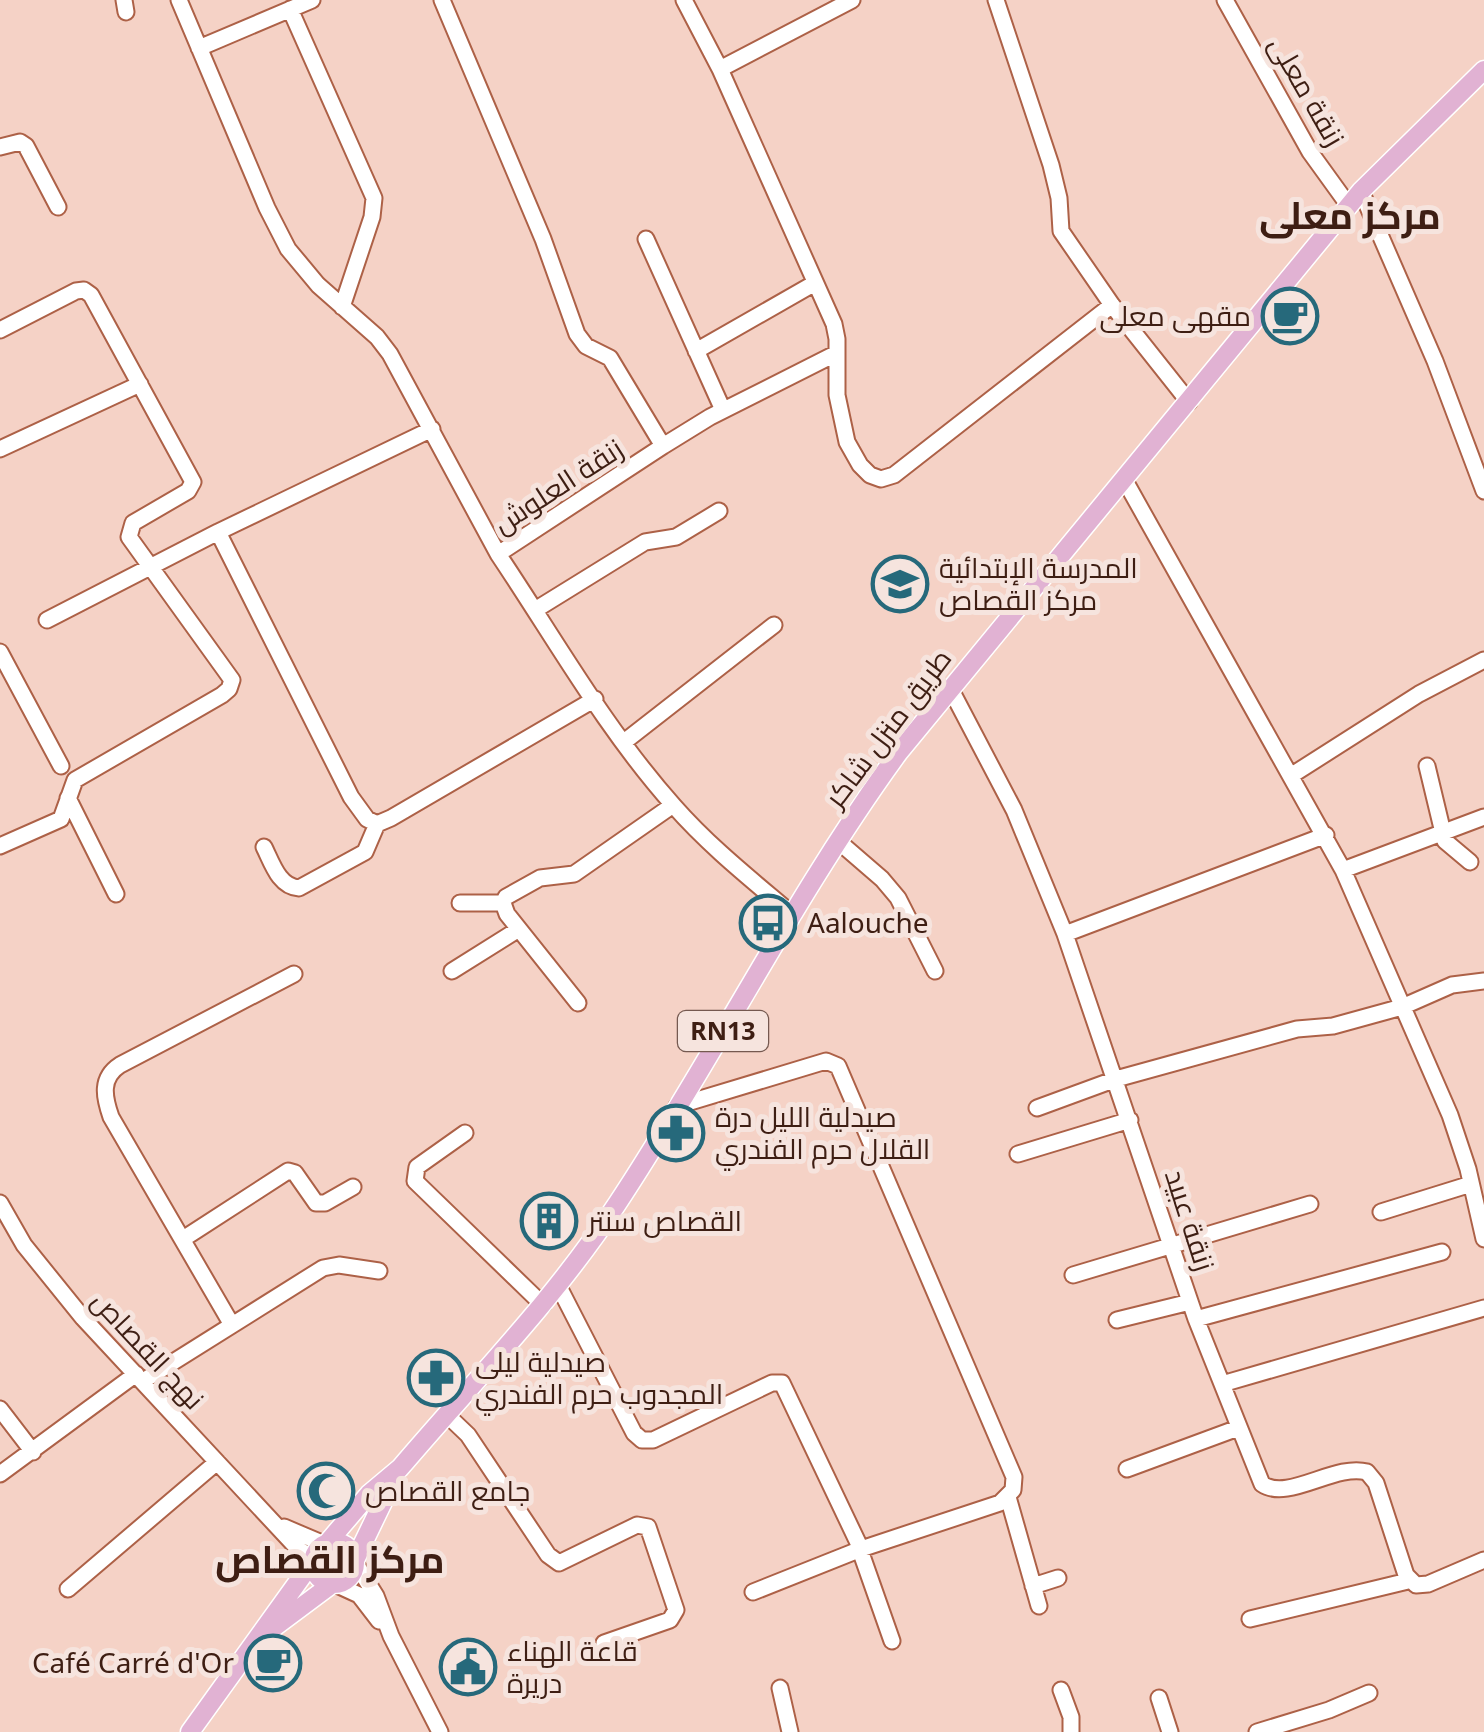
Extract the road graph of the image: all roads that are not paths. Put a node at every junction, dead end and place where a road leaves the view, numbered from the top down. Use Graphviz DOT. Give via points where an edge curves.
graph roads {
  1 [pos="179,0"];
  2 [pos="312,0"];
  3 [pos="442,0"];
  4 [pos="684,0"];
  5 [pos="852,0"];
  6 [pos="996,0"];
  7 [pos="1225,0"];
  8 [pos="832,4"];
  9 [pos="290,9"];
  10 [pos="199,48"];
  11 [pos="720,69"];
  12 [pos="1484,70"];
  13 [pos="0,148"];
  14 [pos="1355,198"];
  15 [pos="58,207"];
  16 [pos="646,239"];
  17 [pos="815,283"];
  18 [pos="1112,306"];
  19 [pos="342,307"];
  20 [pos="0,330"];
  21 [pos="696,351"];
  22 [pos="837,352"];
  23 [pos="140,384"];
  24 [pos="1189,402"];
  25 [pos="722,410"];
  26 [pos="432,429"];
  27 [pos="663,446"];
  28 [pos="0,449"];
  29 [pos="1480,465"];
  30 [pos="1124,479"];
  31 [pos="1484,491"];
  32 [pos="719,511"];
  33 [pos="218,532"];
  34 [pos="498,554"];
  35 [pos="150,565"];
  36 [pos="535,610"];
  37 [pos="47,620"];
  38 [pos="774,625"];
  39 [pos="0,652"];
  40 [pos="1484,660"];
  41 [pos="950,688"];
  42 [pos="594,699"];
  43 [pos="624,742"];
  44 [pos="61,766"];
  45 [pos="1427,766"];
  46 [pos="1292,775"];
  47 [pos="68,798"];
  48 [pos="672,805"];
  49 [pos="1484,817"];
  50 [pos="377,824"];
  51 [pos="1442,832"];
  52 [pos="1326,834"];
  53 [pos="838,841"];
  54 [pos="0,846"];
  55 [pos="264,847"];
  56 [pos="1470,862"];
  57 [pos="1344,870"];
  58 [pos="116,894"];
  59 [pos="460,903"];
  60 [pos="504,903"];
  61 [pos="794,915"];
  62 [pos="519,929"];
  63 [pos="1065,934"];
  64 [pos="452,971"];
  65 [pos="935,971"];
  66 [pos="294,974"];
  67 [pos="1484,981"];
  68 [pos="578,1003"];
  69 [pos="1402,1007"];
  70 [pos="1116,1080"];
  71 [pos="678,1106"];
  72 [pos="1037,1108"];
  73 [pos="1130,1120"];
  74 [pos="465,1132"];
  75 [pos="1018,1154"];
  76 [pos="1471,1184"];
  77 [pos="353,1188"];
  78 [pos="0,1203"];
  79 [pos="1310,1204"];
  80 [pos="1381,1212"];
  81 [pos="183,1239"];
  82 [pos="1484,1239"];
  83 [pos="1171,1244"];
  84 [pos="1442,1252"];
  85 [pos="379,1270"];
  86 [pos="1073,1275"];
  87 [pos="559,1286"];
  88 [pos="1190,1302"];
  89 [pos="543,1306"];
  90 [pos="1484,1308"];
  91 [pos="1196,1319"];
  92 [pos="1117,1320"];
  93 [pos="232,1325"];
  94 [pos="139,1377"];
  95 [pos="1222,1384"];
  96 [pos="0,1409"];
  97 [pos="446,1414"];
  98 [pos="1238,1428"];
  99 [pos="33,1452"];
  100 [pos="217,1462"];
  101 [pos="400,1468"];
  102 [pos="1126,1469"];
  103 [pos="0,1474"];
  104 [pos="1008,1497"];
  105 [pos="860,1550"];
  106 [pos="319,1551"];
  107 [pos="1484,1560"];
  108 [pos="355,1562"];
  109 [pos="1058,1578"];
  110 [pos="1408,1581"];
  111 [pos="334,1584"];
  112 [pos="1033,1586"];
  113 [pos="68,1589"];
  114 [pos="754,1592"];
  115 [pos="1038,1606"];
  116 [pos="1250,1620"];
  117 [pos="391,1636"];
  118 [pos="892,1640"];
  119 [pos="258,1642"];
  120 [pos="604,1644"];
  121 [pos="780,1688"];
  122 [pos="1061,1690"];
  123 [pos="1368,1693"];
  124 [pos="1160,1698"];
  125 [pos="1299,1726"];
  126 [pos="433,1730"];
  127 [pos="190,1732"];
  128 [pos="790,1732"];
  129 [pos="1071,1732"];
  130 [pos="1170,1732"];
  131 [pos="1257,1732"];
  1 -- 10 [label="street"];
  2 -- 9 [label="street"];
  3 -- 27 [label="street, زنقة العلوش" via="577,334 610,358"];
  4 -- 11 [label="street"];
  5 -- 8 [label="street"];
  6 -- 18 [label="street" via="1051,164 1061,232"];
  7 -- 14 [label="street, زنقة معلى" via="1310,152"];
  8 -- 11 [label="street"];
  9 -- 10 [label="street"];
  9 -- 19 [label="street" via="374,198"];
  10 -- 19 [label="street" via="288,249"];
  11 -- 17 [label="street"];
  12 -- 14 [label="main road, طريق منزل شاكر / RN13"];
  13 -- 15 [label="street" via="26,146"];
  14 -- 24 [label="main road, طريق منزل شاكر / RN13"];
  14 -- 29 [label="street"];
  16 -- 21 [label="street"];
  17 -- 21 [label="street"];
  17 -- 22 [label="street" via="834,324"];
  18 -- 22 [label="street" via="881,480 860,465 846,442"];
  18 -- 24 [label="street"];
  19 -- 26 [label="street" via="385,346"];
  20 -- 23 [label="street" via="84,290"];
  21 -- 25 [label="street"];
  22 -- 25 [label="street"];
  23 -- 28 [label="street"];
  23 -- 35 [label="street" via="193,482 130,527"];
  24 -- 30 [label="main road, طريق منزل شاكر / RN13"];
  25 -- 27 [label="street"];
  26 -- 33 [label="street"];
  26 -- 34 [label="street"];
  27 -- 34 [label="street, زنقة العلوش"];
  29 -- 31 [label="street"];
  30 -- 41 [label="main road, طريق منزل شاكر / RN13"];
  30 -- 46 [label="street"];
  32 -- 36 [label="street" via="676,537 645,542"];
  33 -- 35 [label="street"];
  33 -- 50 [label="street" via="344,784"];
  34 -- 36 [label="street, زنقة العلوش"];
  35 -- 37 [label="street"];
  35 -- 47 [label="street" via="230,674 232,686 80,776"];
  36 -- 42 [label="street, زنقة العلوش"];
  38 -- 43 [label="street"];
  39 -- 44 [label="street"];
  40 -- 46 [label="street"];
  41 -- 53 [label="main road, طريق منزل شاكر / RN13"];
  41 -- 63 [label="street, زنقة عبيد" via="1007,795"];
  42 -- 43 [label="street, زنقة العلوش"];
  42 -- 50 [label="street"];
  43 -- 48 [label="street, زنقة العلوش"];
  45 -- 51 [label="street"];
  46 -- 52 [label="street"];
  47 -- 54 [label="street" via="61,818"];
  47 -- 58 [label="street"];
  48 -- 60 [label="street" via="574,874 540,878"];
  48 -- 61 [label="street, زنقة العلوش"];
  49 -- 51 [label="street"];
  50 -- 55 [label="street" via="362,854 299,888 282,880"];
  51 -- 56 [label="street"];
  51 -- 57 [label="street"];
  52 -- 57 [label="street"];
  52 -- 63 [label="street"];
  53 -- 61 [label="main road, طريق منزل شاكر / RN13"];
  53 -- 65 [label="street" via="898,898"];
  57 -- 69 [label="street"];
  59 -- 60 [label="street"];
  60 -- 62 [label="street"];
  61 -- 71 [label="main road, طريق منزل شاكر / RN13"];
  62 -- 64 [label="street"];
  62 -- 68 [label="street"];
  63 -- 70 [label="street, زنقة عبيد"];
  66 -- 81 [label="street" via="112,1070 106,1080 111,1116"];
  67 -- 69 [label="street" via="1444,987"];
  69 -- 70 [label="street"];
  69 -- 76 [label="street" via="1450,1114"];
  70 -- 72 [label="street"];
  70 -- 73 [label="street, زنقة عبيد"];
  71 -- 87 [label="main road, طريق منزل شاكر / RN13"];
  71 -- 104 [label="street" via="826,1062 838,1066 1013,1472"];
  73 -- 75 [label="street"];
  73 -- 83 [label="street, زنقة عبيد"];
  74 -- 89 [label="street" via="417,1168 415,1181"];
  76 -- 80 [label="street"];
  76 -- 82 [label="street"];
  77 -- 81 [label="street" via="316,1203 288,1171"];
  78 -- 94 [label="street, نهج القصاص" via="24,1245"];
  79 -- 83 [label="street"];
  81 -- 93 [label="street"];
  83 -- 86 [label="street"];
  83 -- 88 [label="street, زنقة عبيد"];
  84 -- 91 [label="street"];
  85 -- 93 [label="street" via="323,1268"];
  87 -- 89 [label="main road, طريق منزل شاكر / RN13"];
  87 -- 105 [label="street" via="642,1440 782,1383"];
  88 -- 91 [label="street, زنقة عبيد"];
  88 -- 92 [label="street"];
  89 -- 97 [label="main road, طريق منزل شاكر / RN13"];
  90 -- 95 [label="street"];
  91 -- 95 [label="street, زنقة عبيد"];
  93 -- 94 [label="street"];
  94 -- 99 [label="street"];
  94 -- 100 [label="street, نهج القصاص"];
  95 -- 98 [label="street, زنقة عبيد"];
  96 -- 99 [label="street"];
  97 -- 101 [label="main road, طريق منزل شاكر / RN13"];
  97 -- 120 [label="street" via="468,1435 548,1555 560,1562 636,1526 648,1528 676,1610 670,1620"];
  98 -- 102 [label="street"];
  98 -- 110 [label="street, زنقة عبيد" via="1267,1488 1353,1470 1371,1476"];
  99 -- 103 [label="street"];
  100 -- 106 [label="street, نهج القصاص" via="272,1520"];
  100 -- 113 [label="street"];
  101 -- 106 [label="main road, طريق منزل شاكر / RN13"];
  101 -- 108 [label="main road, طريق منزل شاكر / RN13"];
  104 -- 105 [label="street"];
  104 -- 112 [label="street"];
  105 -- 114 [label="street"];
  105 -- 118 [label="street"];
  106 -- 108 [label="main road" via="345,1544"];
  106 -- 111 [label="main road" via="316,1574"];
  106 -- 119 [label="main road, طريق منزل شاكر / RN13"];
  107 -- 110 [label="street" via="1428,1584"];
  108 -- 111 [label="main road, RN13" via="347,1580"];
  108 -- 117 [label="street"];
  109 -- 112 [label="street"];
  110 -- 116 [label="street"];
  111 -- 117 [label="street" via="358,1596"];
  111 -- 119 [label="main road, طريق منزل شاكر / RN13"];
  112 -- 115 [label="street"];
  117 -- 126 [label="street"];
  119 -- 127 [label="main road, طريق منزل شاكر / RN13"];
  121 -- 128 [label="street"];
  122 -- 129 [label="street"];
  123 -- 125 [label="street"];
  124 -- 130 [label="street"];
  125 -- 131 [label="street"];
}
